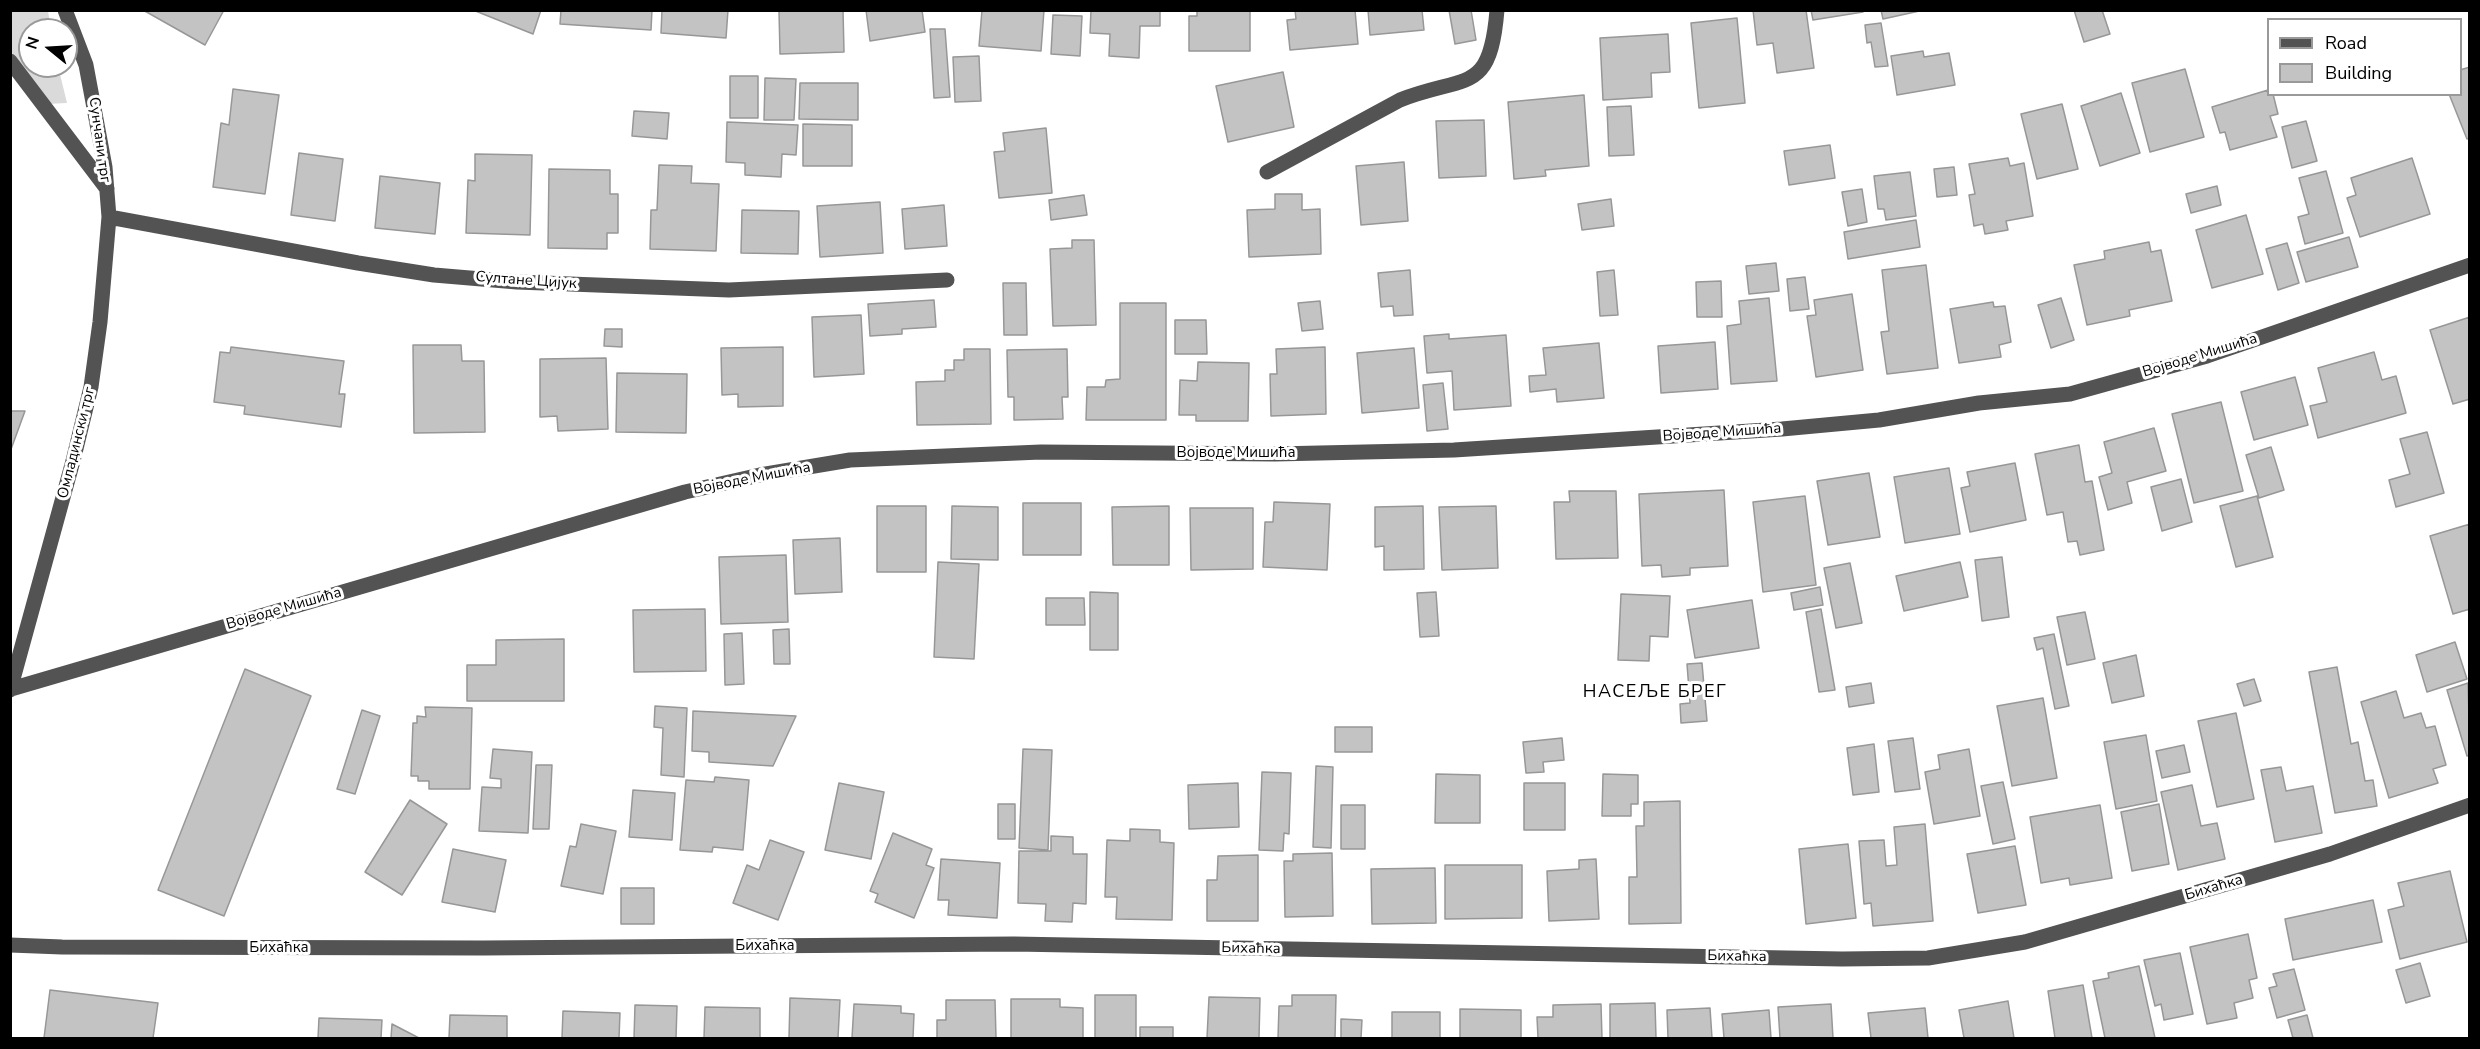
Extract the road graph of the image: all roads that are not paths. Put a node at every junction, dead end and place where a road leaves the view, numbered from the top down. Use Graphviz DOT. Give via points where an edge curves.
graph roads {
  1 [pos="64,10"];
  2 [pos="1497,10"];
  3 [pos="10,62"];
  4 [pos="1267,172"];
  5 [pos="107,189"];
  6 [pos="109,217"];
  7 [pos="2469,265"];
  8 [pos="947,280"];
  9 [pos="11,689"];
  10 [pos="2469,805"];
  11 [pos="10,945"];
  1 -- 5 [label="street, Сунчани трг" via="86,65"];
  2 -- 4 [label="street" via="1493,47 1482,71 1468,80 1400,100"];
  3 -- 5 [label="street, Сунчани трг"];
  5 -- 6 [label="street, Омладински трг"];
  6 -- 8 [label="street, Султане Цијук" via="358,263 517,282 729,290"];
  6 -- 9 [label="street, Омладински трг" via="91,387"];
  7 -- 9 [label="street, Војводе Мишића" via="2206,356 2070,394 1879,420 1454,450 1275,454 1041,452 850,460 794,469 685,492"];
  10 -- 11 [label="street, Бихаћка" via="2330,854 2025,942 1928,958 1014,944 483,948"];
}
